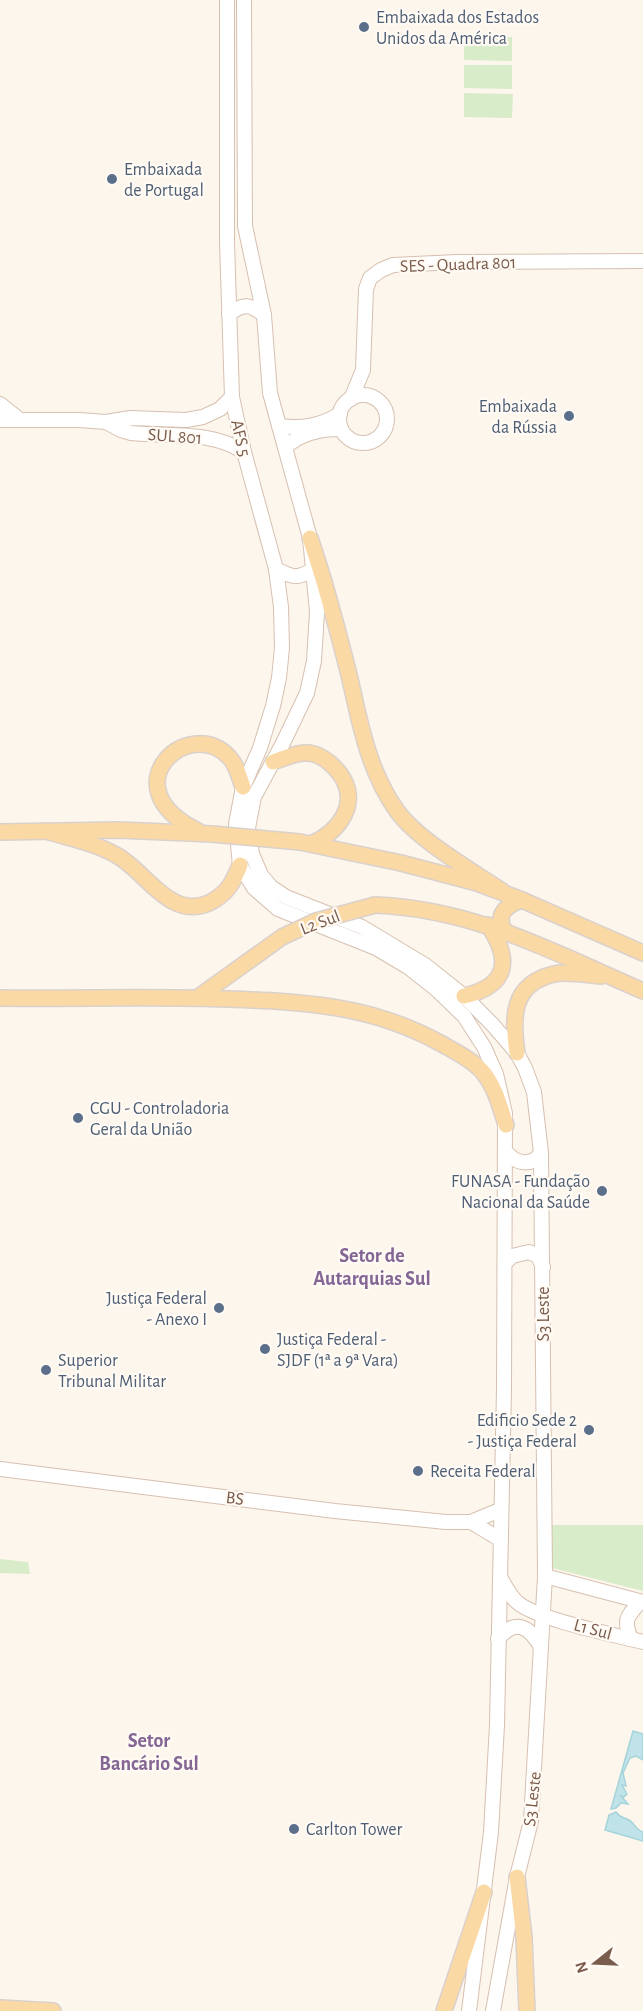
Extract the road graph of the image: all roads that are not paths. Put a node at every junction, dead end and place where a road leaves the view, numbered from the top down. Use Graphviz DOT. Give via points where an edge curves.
graph roads {
  1 [pos="227,0"];
  2 [pos="244,0"];
  3 [pos="643,261"];
  4 [pos="229,314"];
  5 [pos="264,315"];
  6 [pos="363,370"];
  7 [pos="232,397"];
  8 [pos="351,399"];
  9 [pos="377,400"];
  10 [pos="0,404"];
  11 [pos="340,414"];
  12 [pos="162,419"];
  13 [pos="0,420"];
  14 [pos="20,420"];
  15 [pos="106,422"];
  16 [pos="279,426"];
  17 [pos="341,429"];
  18 [pos="162,435"];
  19 [pos="285,447"];
  20 [pos="244,452"];
  21 [pos="310,538"];
  22 [pos="276,569"];
  23 [pos="314,569"];
  24 [pos="273,762"];
  25 [pos="243,787"];
  26 [pos="46,831"];
  27 [pos="0,832"];
  28 [pos="208,834"];
  29 [pos="305,843"];
  30 [pos="240,865"];
  31 [pos="502,891"];
  32 [pos="522,900"];
  33 [pos="488,925"];
  34 [pos="504,930"];
  35 [pos="643,953"];
  36 [pos="614,977"];
  37 [pos="643,990"];
  38 [pos="464,996"];
  39 [pos="0,998"];
  40 [pos="197,998"];
  41 [pos="518,1053"];
  42 [pos="506,1125"];
  43 [pos="505,1151"];
  44 [pos="541,1153"];
  45 [pos="505,1263"];
  46 [pos="543,1267"];
  47 [pos="0,1469"];
  48 [pos="500,1510"];
  49 [pos="471,1522"];
  50 [pos="501,1540"];
  51 [pos="545,1576"];
  52 [pos="501,1579"];
  53 [pos="641,1602"];
  54 [pos="543,1616"];
  55 [pos="498,1638"];
  56 [pos="637,1641"];
  57 [pos="541,1647"];
  58 [pos="517,1877"];
  59 [pos="484,1892"];
  60 [pos="0,2008"];
  61 [pos="53,2011"];
  62 [pos="444,2011"];
  63 [pos="469,2011"];
  64 [pos="493,2011"];
  65 [pos="527,2011"];
  1 -- 4 [label="main road, AFS 5"];
  2 -- 5 [label="main road" via="245,226"];
  3 -- 6 [label="main road, SES - Quadra 801" via="393,265 370,278 366,289"];
  4 -- 5 [label="main road" via="247,305"];
  4 -- 7 [label="main road, AFS 5"];
  5 -- 16 [label="main road" via="270,393"];
  6 -- 8 [label="main road, SES - Quadra 801"];
  6 -- 9 [label="main road, SES - Quadra 801"];
  7 -- 12 [label="main road, SUL 801" via="220,410 203,417"];
  7 -- 20 [label="main road, AFS 5"];
  8 -- 9 [label="main road" via="363,395"];
  8 -- 11 [label="main road"];
  9 -- 17 [label="main road" via="387,418 378,438 356,442"];
  10 -- 14 [label="main road"];
  11 -- 16 [label="main road" via="310,427"];
  11 -- 17 [label="main road"];
  12 -- 15 [label="main road, SUL 801"];
  12 -- 18 [label="main road"];
  13 -- 14 [label="main road, SUL 801"];
  14 -- 15 [label="main road, SUL 801"];
  15 -- 18 [label="main road, SUL 801" via="131,433"];
  16 -- 19 [label="main road"];
  17 -- 19 [label="main road" via="300,435"];
  18 -- 20 [label="main road, SUL 801" via="205,437 230,443"];
  19 -- 21 [label="main road"];
  20 -- 22 [label="main road, AFS 5"];
  21 -- 23 [label="main road"];
  21 -- 31 [label="main road" via="334,615 361,731 387,793 398,812 426,840"];
  22 -- 23 [label="main road" via="300,576"];
  22 -- 25 [label="main road, AFS 5" via="281,607 279,678 260,748"];
  23 -- 24 [label="main road" via="314,661 307,693"];
  24 -- 29 [label="main road" via="313,754 335,768 344,780 349,797 345,814 330,833"];
  24 -- 38 [label="main road, S3 Leste" via="254,797 248,828 252,854 261,875 286,897 385,940 426,965"];
  25 -- 28 [label="main road" via="230,758 212,746 185,747 164,760 157,789 165,808 179,821"];
  25 -- 30 [label="main road, AFS 5" via="236,824"];
  26 -- 27 [label="main road"];
  26 -- 28 [label="main road"];
  26 -- 30 [label="main road" via="116,855 171,902 185,907 206,904 222,896 233,884"];
  28 -- 29 [label="main road, bridge"];
  29 -- 31 [label="main road" via="401,863"];
  30 -- 42 [label="main road" via="254,888 278,909 376,948 408,967 464,1016 496,1074"];
  31 -- 32 [label="main road"];
  32 -- 34 [label="main road" via="503,911"];
  32 -- 35 [label="main road"];
  33 -- 34 [label="main road, L2 Sul"];
  33 -- 38 [label="main road" via="500,947 502,970 491,987"];
  33 -- 40 [label="main road, L2 Sul, bridge" via="408,906 375,905 316,921 282,937"];
  34 -- 36 [label="main road, L2 Sul"];
  36 -- 37 [label="main road, L2 Sul"];
  36 -- 41 [label="main road" via="555,973 527,988 515,1007 513,1028"];
  38 -- 41 [label="main road, S3 Leste"];
  39 -- 40 [label="main road"];
  40 -- 42 [label="main road" via="327,1005 415,1029 482,1071 498,1099"];
  41 -- 44 [label="main road, S3 Leste" via="534,1092"];
  42 -- 43 [label="main road"];
  43 -- 44 [label="main road" via="515,1162 524,1163"];
  43 -- 45 [label="main road"];
  44 -- 46 [label="main road, S3 Leste"];
  45 -- 46 [label="main road" via="512,1256 529,1252 538,1256"];
  45 -- 48 [label="main road"];
  46 -- 51 [label="main road, S3 Leste"];
  47 -- 49 [label="main road, BS" via="335,1511"];
  48 -- 49 [label="main road, BS"];
  48 -- 50 [label="main road"];
  49 -- 50 [label="main road"];
  50 -- 52 [label="main road"];
  51 -- 53 [label="main road"];
  51 -- 54 [label="main road, S3 Leste"];
  52 -- 54 [label="main road, L1 Sul" via="516,1602"];
  52 -- 55 [label="main road"];
  53 -- 56 [label="main road" via="626,1618 626,1628"];
  54 -- 56 [label="main road, L1 Sul"];
  54 -- 57 [label="main road, S3 Leste"];
  55 -- 57 [label="main road" via="510,1626 519,1626 535,1636"];
  55 -- 59 [label="main road" via="491,1832"];
  57 -- 58 [label="main road, S3 Leste" via="534,1798"];
  58 -- 64 [label="main road, S3 Leste"];
  58 -- 65 [label="main road"];
  59 -- 62 [label="main road"];
  59 -- 63 [label="main road"];
  60 -- 61 [label="main road"];
}
